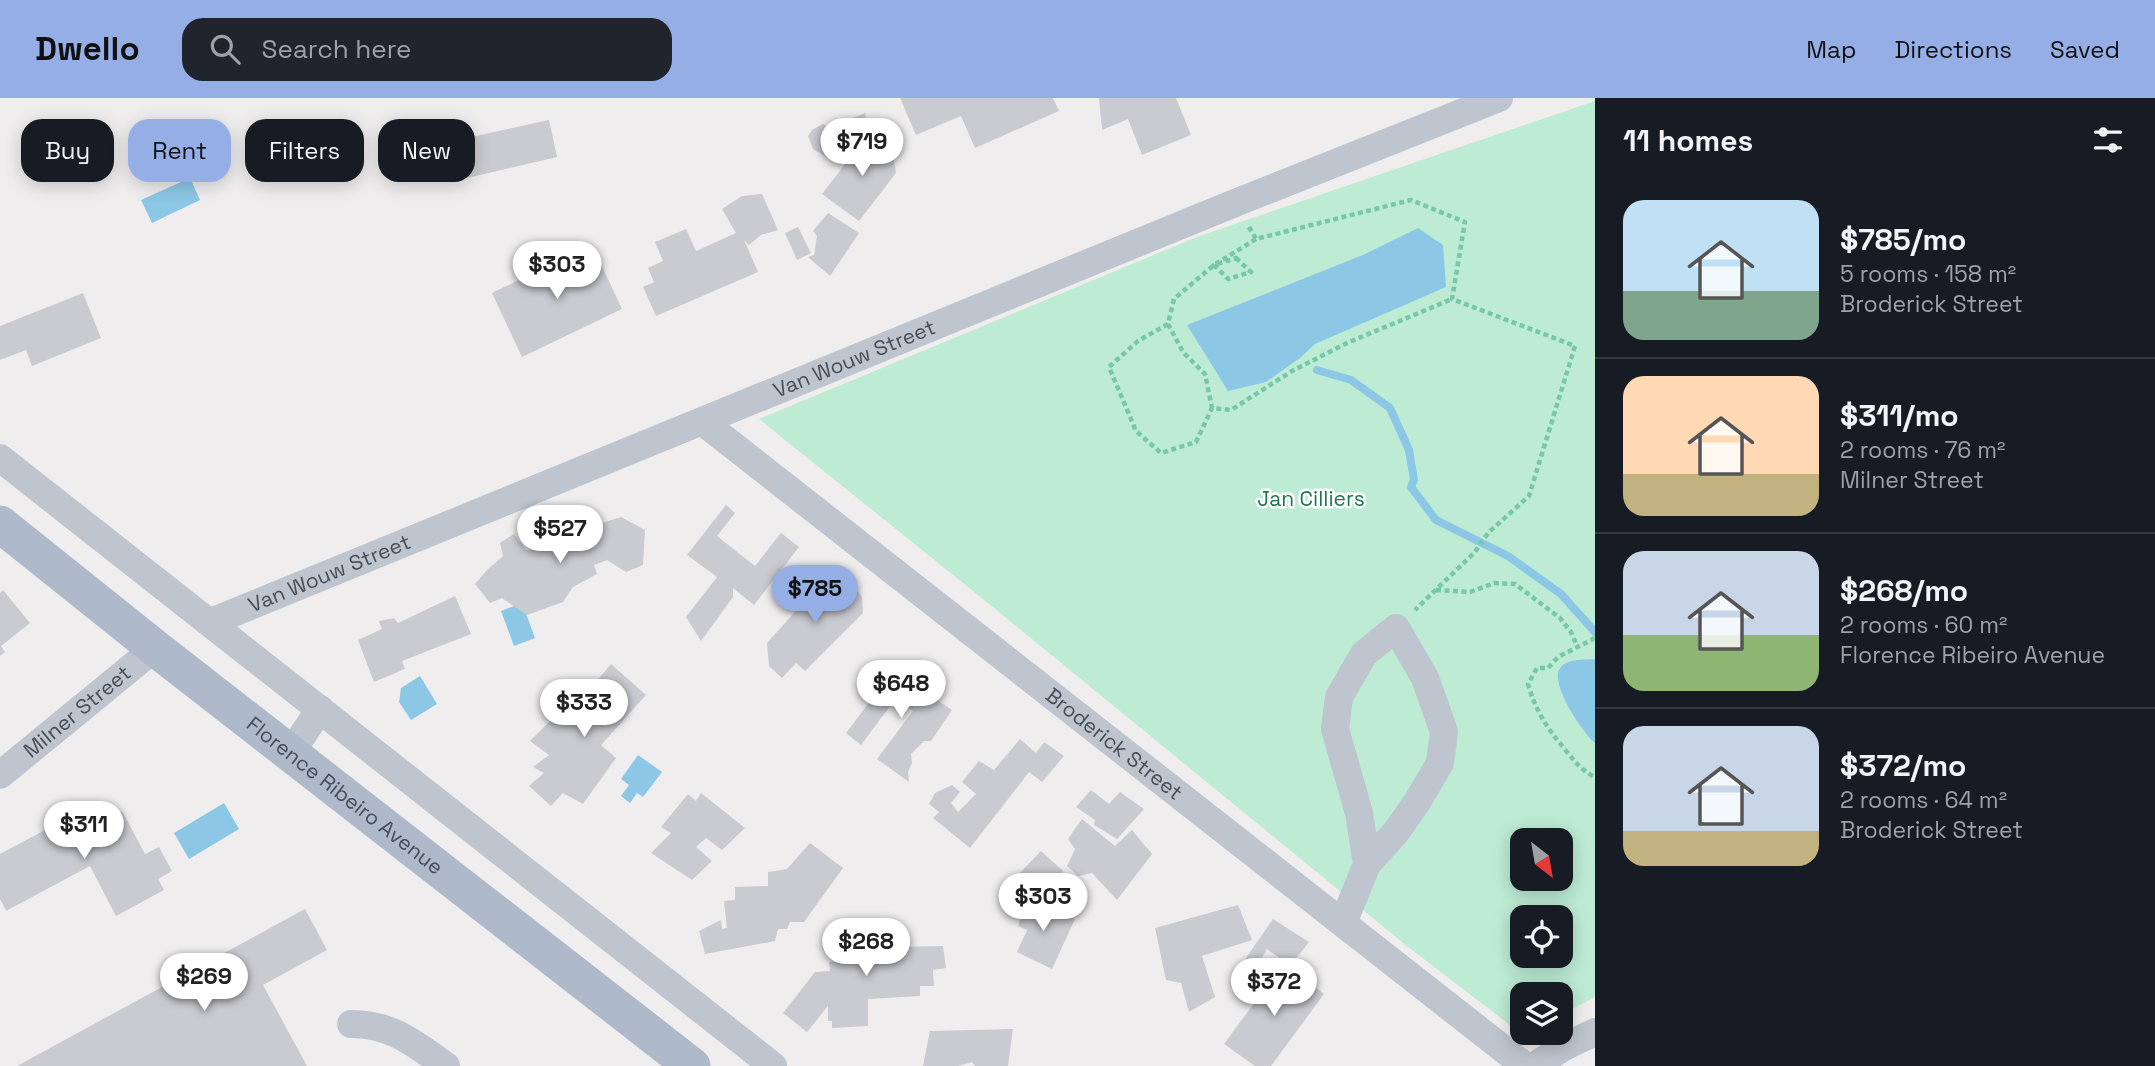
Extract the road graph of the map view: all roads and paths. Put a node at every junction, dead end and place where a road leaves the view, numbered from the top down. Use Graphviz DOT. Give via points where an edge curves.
graph roads {
  1 [pos="1499,98"];
  2 [pos="1235,203"];
  3 [pos="1256,239"];
  4 [pos="1214,265"];
  5 [pos="1452,299"];
  6 [pos="1168,324"];
  7 [pos="1212,408"];
  8 [pos="703,422"];
  9 [pos="0,458"];
  10 [pos="0,524"];
  11 [pos="1436,590"];
  12 [pos="211,622"];
  13 [pos="1396,628"];
  14 [pos="1595,638"];
  15 [pos="1577,646"];
  16 [pos="155,648"];
  17 [pos="320,709"];
  18 [pos="290,754"];
  19 [pos="0,775"];
  20 [pos="1595,777"];
  21 [pos="1367,864"];
  22 [pos="1343,923"];
  23 [pos="351,1024"];
  24 [pos="1595,1032"];
  25 [pos="688,1065"];
  26 [pos="446,1066"];
  27 [pos="774,1066"];
  28 [pos="1525,1066"];
  29 [pos="1534,1066"];
  1 -- 2 [label="street, Van Wouw Street"];
  2 -- 3 [label="path"];
  2 -- 8 [label="street, Van Wouw Street"];
  3 -- 4 [label="path"];
  3 -- 5 [label="path" via="1412,200 1465,222"];
  4 -- 4 [label="path" via="1228,279 1251,272 1236,258"];
  4 -- 6 [label="path" via="1174,299"];
  5 -- 7 [label="path" via="1347,343 1231,410"];
  5 -- 11 [label="path" via="1575,346 1530,495"];
  6 -- 7 [label="path" via="1183,352 1205,374"];
  6 -- 7 [label="path" via="1138,341 1110,367 1136,432 1161,453 1196,442"];
  8 -- 12 [label="street, Van Wouw Street"];
  8 -- 22 [label="street, Broderick Street"];
  9 -- 12 [label="street"];
  10 -- 16 [label="main road, Florence Ribeiro Avenue"];
  11 -- 13 [label="path"];
  11 -- 15 [label="path" via="1470,592 1494,583 1515,584 1560,618"];
  12 -- 17 [label="street"];
  13 -- 21 [label="street" via="1364,654 1339,697 1335,729 1359,813"];
  13 -- 21 [label="street" via="1425,678 1444,732 1440,763 1417,803"];
  14 -- 15 [label="path"];
  15 -- 20 [label="path" via="1548,668 1536,668 1528,684 1550,733 1577,766"];
  16 -- 18 [label="main road, Florence Ribeiro Avenue"];
  16 -- 19 [label="street, Milner Street"];
  17 -- 18 [label="street"];
  17 -- 27 [label="street"];
  18 -- 25 [label="main road, Florence Ribeiro Avenue"];
  21 -- 22 [label="street"];
  22 -- 28 [label="street, Broderick Street"];
  23 -- 26 [label="street" via="397,1032"];
  24 -- 29 [label="street"];
}
